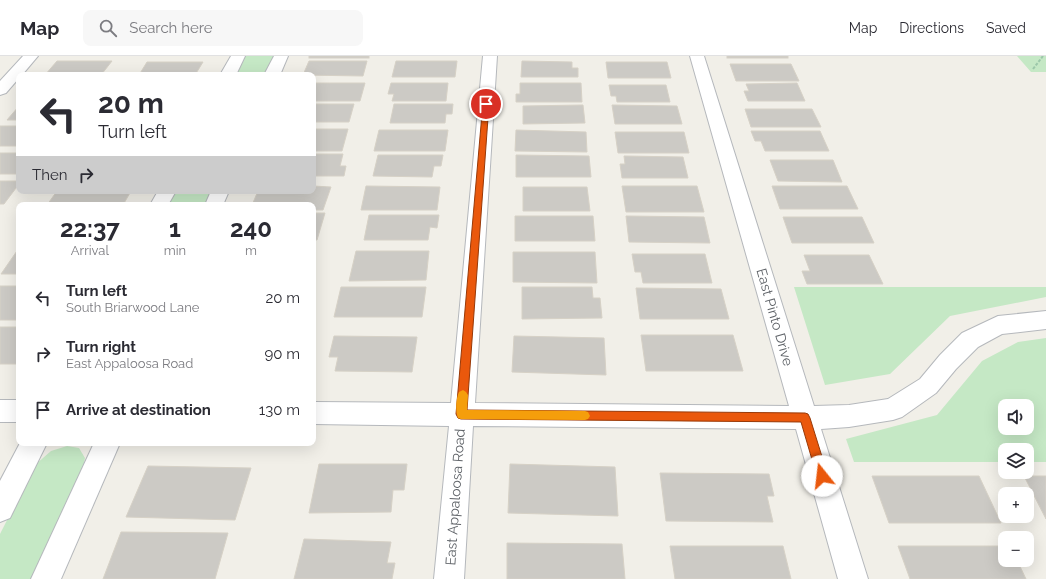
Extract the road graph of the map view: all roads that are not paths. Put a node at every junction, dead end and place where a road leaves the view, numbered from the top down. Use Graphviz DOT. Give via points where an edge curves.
graph roads {
  1 [pos="31,56"];
  2 [pos="238,56"];
  3 [pos="280,56"];
  4 [pos="490,56"];
  5 [pos="697,56"];
  6 [pos="16,72"];
  7 [pos="16,72"];
  8 [pos="230,72"];
  9 [pos="273,72"];
  10 [pos="0,90"];
  11 [pos="1046,320"];
  12 [pos="0,411"];
  13 [pos="16,411"];
  14 [pos="316,413"];
  15 [pos="461,414"];
  16 [pos="805,418"];
  17 [pos="32,446"];
  18 [pos="106,446"];
  19 [pos="0,508"];
  20 [pos="46,579"];
  21 [pos="449,579"];
  22 [pos="852,579"];
  1 -- 6 [label="street"];
  2 -- 8 [label="street"];
  3 -- 9 [label="street"];
  4 -- 15 [label="street, East Appaloosa Road"];
  5 -- 16 [label="street, East Pinto Drive"];
  7 -- 10 [label="street"];
  11 -- 16 [label="street" via="998,325 970,340 928,386 893,409 849,416"];
  12 -- 13 [label="street"];
  14 -- 15 [label="street"];
  15 -- 16 [label="street"];
  15 -- 21 [label="street, East Appaloosa Road"];
  16 -- 22 [label="street, East Pinto Drive"];
  17 -- 19 [label="street"];
  18 -- 20 [label="street"];
}
